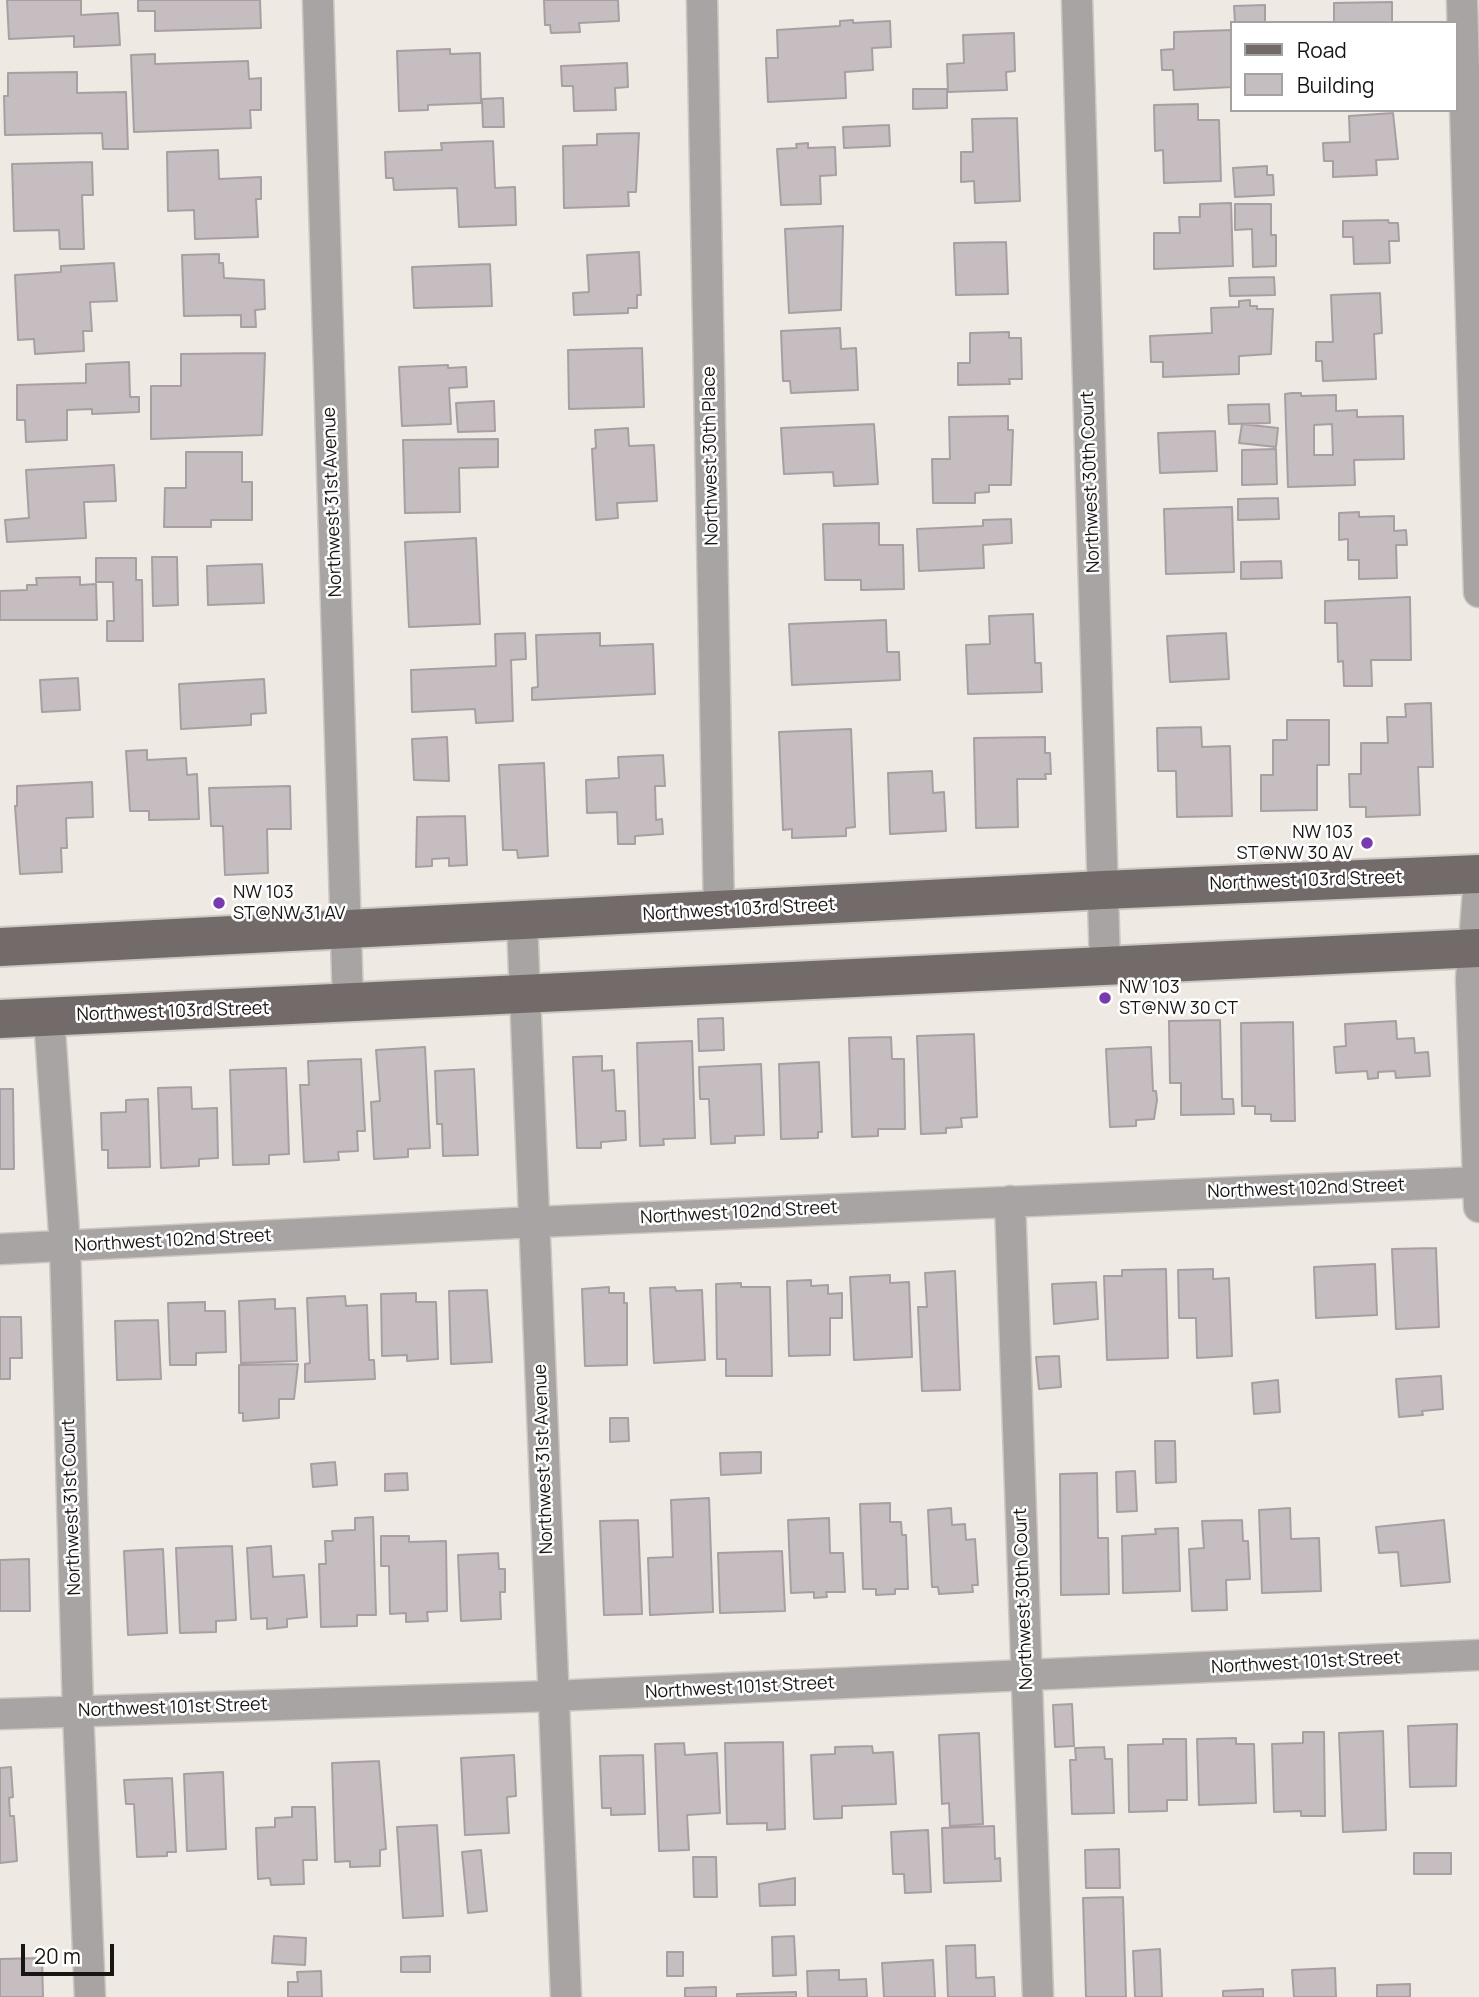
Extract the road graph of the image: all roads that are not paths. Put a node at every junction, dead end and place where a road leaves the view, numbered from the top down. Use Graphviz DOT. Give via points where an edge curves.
graph roads {
  1 [pos="318,0"];
  2 [pos="702,0"];
  3 [pos="1077,0"];
  4 [pos="1462,0"];
  5 [pos="1479,592"];
  6 [pos="1479,876"];
  7 [pos="1103,890"];
  8 [pos="719,912"];
  9 [pos="522,922"];
  10 [pos="346,930"];
  11 [pos="0,947"];
  12 [pos="1476,948"];
  13 [pos="1105,965"];
  14 [pos="524,993"];
  15 [pos="348,1004"];
  16 [pos="49,1017"];
  17 [pos="0,1019"];
  18 [pos="1479,1191"];
  19 [pos="1010,1201"];
  20 [pos="536,1222"];
  21 [pos="65,1246"];
  22 [pos="0,1250"];
  23 [pos="1479,1655"];
  24 [pos="1026,1675"];
  25 [pos="552,1696"];
  26 [pos="78,1710"];
  27 [pos="0,1714"];
  28 [pos="90,1997"];
  29 [pos="566,1997"];
  30 [pos="1038,1997"];
  1 -- 10 [label="street, Northwest 31st Avenue"];
  2 -- 8 [label="street, Northwest 30th Place"];
  3 -- 7 [label="street, Northwest 30th Court"];
  4 -- 5 [label="street"];
  6 -- 7 [label="main road, Northwest 103rd Street"];
  6 -- 12 [label="street"];
  7 -- 8 [label="main road, Northwest 103rd Street"];
  7 -- 13 [label="street, Northwest 30th Court"];
  8 -- 9 [label="main road, Northwest 103rd Street"];
  9 -- 10 [label="main road, Northwest 103rd Street"];
  9 -- 14 [label="street, Northwest 31st Avenue"];
  10 -- 11 [label="main road, Northwest 103rd Street"];
  10 -- 15 [label="street, Northwest 31st Avenue"];
  12 -- 13 [label="main road, Northwest 103rd Street"];
  12 -- 18 [label="street"];
  13 -- 14 [label="main road, Northwest 103rd Street"];
  14 -- 15 [label="main road, Northwest 103rd Street"];
  14 -- 20 [label="street, Northwest 31st Avenue"];
  15 -- 16 [label="main road, Northwest 103rd Street"];
  16 -- 17 [label="main road, Northwest 103rd Street"];
  16 -- 21 [label="street, Northwest 31st Court"];
  18 -- 19 [label="street, Northwest 102nd Street"];
  19 -- 20 [label="street, Northwest 102nd Street"];
  19 -- 24 [label="street, Northwest 30th Court"];
  20 -- 21 [label="street, Northwest 102nd Street"];
  20 -- 25 [label="street, Northwest 31st Avenue"];
  21 -- 22 [label="street, Northwest 102nd Street"];
  21 -- 26 [label="street, Northwest 31st Court"];
  23 -- 24 [label="street, Northwest 101st Street"];
  24 -- 25 [label="street, Northwest 101st Street"];
  24 -- 30 [label="street, Northwest 30th Court"];
  25 -- 26 [label="street, Northwest 101st Street"];
  25 -- 29 [label="street, Northwest 31st Avenue"];
  26 -- 27 [label="street, Northwest 101st Street"];
  26 -- 28 [label="street, Northwest 31st Court"];
}
